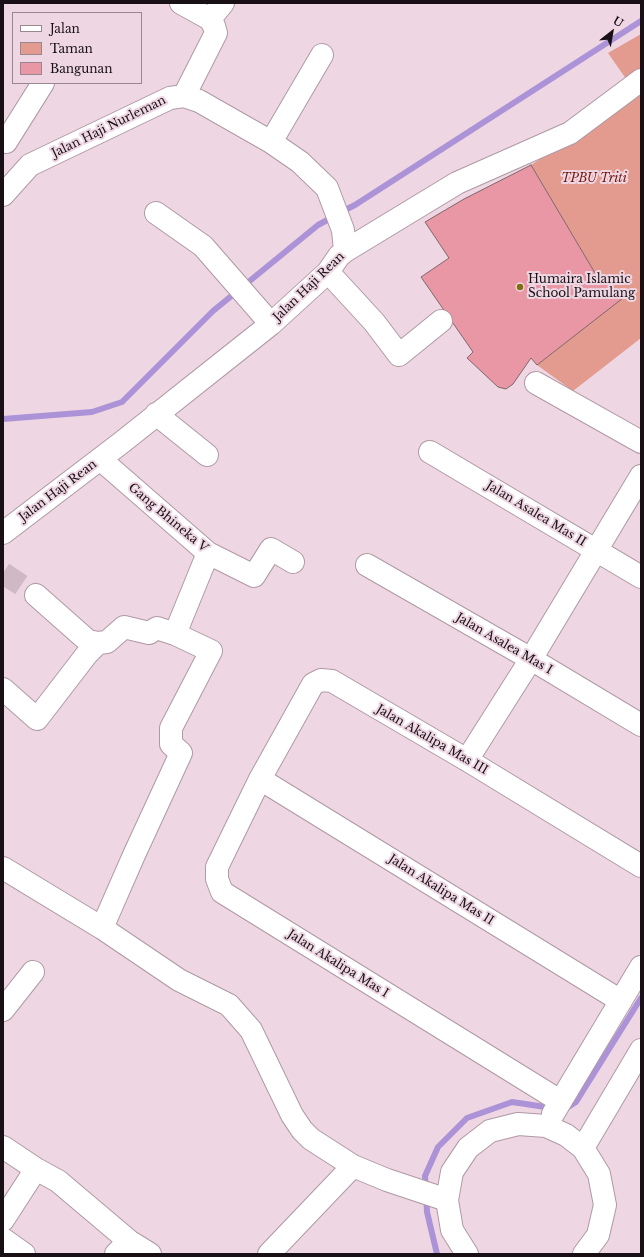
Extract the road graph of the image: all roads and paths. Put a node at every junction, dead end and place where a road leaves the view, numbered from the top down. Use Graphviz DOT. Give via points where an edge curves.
graph roads {
  1 [pos="181,3"];
  2 [pos="223,3"];
  3 [pos="210,19"];
  4 [pos="322,55"];
  5 [pos="641,80"];
  6 [pos="42,84"];
  7 [pos="184,96"];
  8 [pos="5,140"];
  9 [pos="271,142"];
  10 [pos="30,165"];
  11 [pos="3,195"];
  12 [pos="156,213"];
  13 [pos="344,241"];
  14 [pos="328,272"];
  15 [pos="441,321"];
  16 [pos="271,324"];
  17 [pos="536,382"];
  18 [pos="156,414"];
  19 [pos="641,442"];
  20 [pos="430,452"];
  21 [pos="207,455"];
  22 [pos="100,459"];
  23 [pos="641,476"];
  24 [pos="3,533"];
  25 [pos="596,550"];
  26 [pos="208,553"];
  27 [pos="292,562"];
  28 [pos="367,565"];
  29 [pos="641,577"];
  30 [pos="36,595"];
  31 [pos="175,634"];
  32 [pos="98,643"];
  33 [pos="531,659"];
  34 [pos="3,689"];
  35 [pos="641,725"];
  36 [pos="467,760"];
  37 [pos="260,778"];
  38 [pos="641,866"];
  39 [pos="3,868"];
  40 [pos="102,928"];
  41 [pos="641,967"];
  42 [pos="33,972"];
  43 [pos="621,1001"];
  44 [pos="3,1010"];
  45 [pos="641,1050"];
  46 [pos="560,1101"];
  47 [pos="546,1126"];
  48 [pos="3,1147"];
  49 [pos="583,1148"];
  50 [pos="353,1166"];
  51 [pos="36,1169"];
  52 [pos="435,1196"];
  53 [pos="3,1220"];
  54 [pos="3,1239"];
  55 [pos="122,1247"];
  56 [pos="24,1254"];
  57 [pos="150,1254"];
  58 [pos="269,1254"];
  59 [pos="467,1254"];
  60 [pos="584,1254"];
  1 -- 3 [label="street"];
  2 -- 3 [label="street"];
  3 -- 7 [label="street" via="216,33"];
  4 -- 9 [label="street"];
  5 -- 13 [label="street, Jalan Haji Rean" via="570,133 458,183"];
  6 -- 8 [label="street"];
  7 -- 9 [label="street" via="199,101"];
  7 -- 10 [label="street, Jalan Haji Nurleman" via="170,98"];
  8 -- 10 [label="street"];
  9 -- 13 [label="street" via="300,162 327,188"];
  10 -- 11 [label="street, Jalan Haji Nurleman"];
  12 -- 16 [label="street" via="203,246"];
  13 -- 14 [label="street, Jalan Haji Rean" via="339,256"];
  14 -- 15 [label="street" via="374,322 399,355"];
  14 -- 16 [label="street, Jalan Haji Rean"];
  16 -- 18 [label="street, Jalan Haji Rean"];
  17 -- 19 [label="street"];
  18 -- 21 [label="street"];
  18 -- 22 [label="street, Jalan Haji Rean"];
  20 -- 25 [label="street, Jalan Asalea Mas II"];
  22 -- 24 [label="street, Jalan Haji Rean"];
  22 -- 26 [label="street, Gang Bhineka V"];
  23 -- 25 [label="street"];
  25 -- 29 [label="street, Jalan Asalea Mas II"];
  25 -- 33 [label="street"];
  26 -- 27 [label="street, Gang Bhineka V" via="254,576 271,549"];
  26 -- 31 [label="street"];
  28 -- 33 [label="street, Jalan Asalea Mas I"];
  30 -- 32 [label="street" via="88,641"];
  31 -- 32 [label="street" via="157,628 149,633 124,627 107,642"];
  31 -- 40 [label="street" via="211,651 171,728 171,744 181,753"];
  32 -- 34 [label="street" via="37,719"];
  33 -- 35 [label="street, Jalan Asalea Mas I"];
  33 -- 36 [label="street"];
  36 -- 37 [label="street, Jalan Akalipa Mas III" via="332,681 321,680 313,684"];
  36 -- 38 [label="street, Jalan Akalipa Mas III"];
  37 -- 43 [label="street, Jalan Akalipa Mas II"];
  37 -- 46 [label="street, Jalan Akalipa Mas I" via="217,867 217,879 222,892"];
  39 -- 40 [label="street"];
  40 -- 50 [label="street" via="179,980 229,1005 251,1030 292,1115 302,1130 311,1139"];
  41 -- 43 [label="street"];
  42 -- 44 [label="street"];
  43 -- 46 [label="street"];
  45 -- 49 [label="street"];
  46 -- 47 [label="street"];
  47 -- 49 [label="street" via="566,1135"];
  47 -- 52 [label="street" via="518,1124 490,1131 468,1148"];
  48 -- 51 [label="street"];
  49 -- 60 [label="street" via="599,1174 604,1204 598,1234"];
  50 -- 52 [label="street"];
  50 -- 58 [label="street"];
  51 -- 53 [label="street"];
  51 -- 55 [label="street" via="58,1181"];
  52 -- 59 [label="street"];
  54 -- 56 [label="street"];
  55 -- 57 [label="street"];
}
